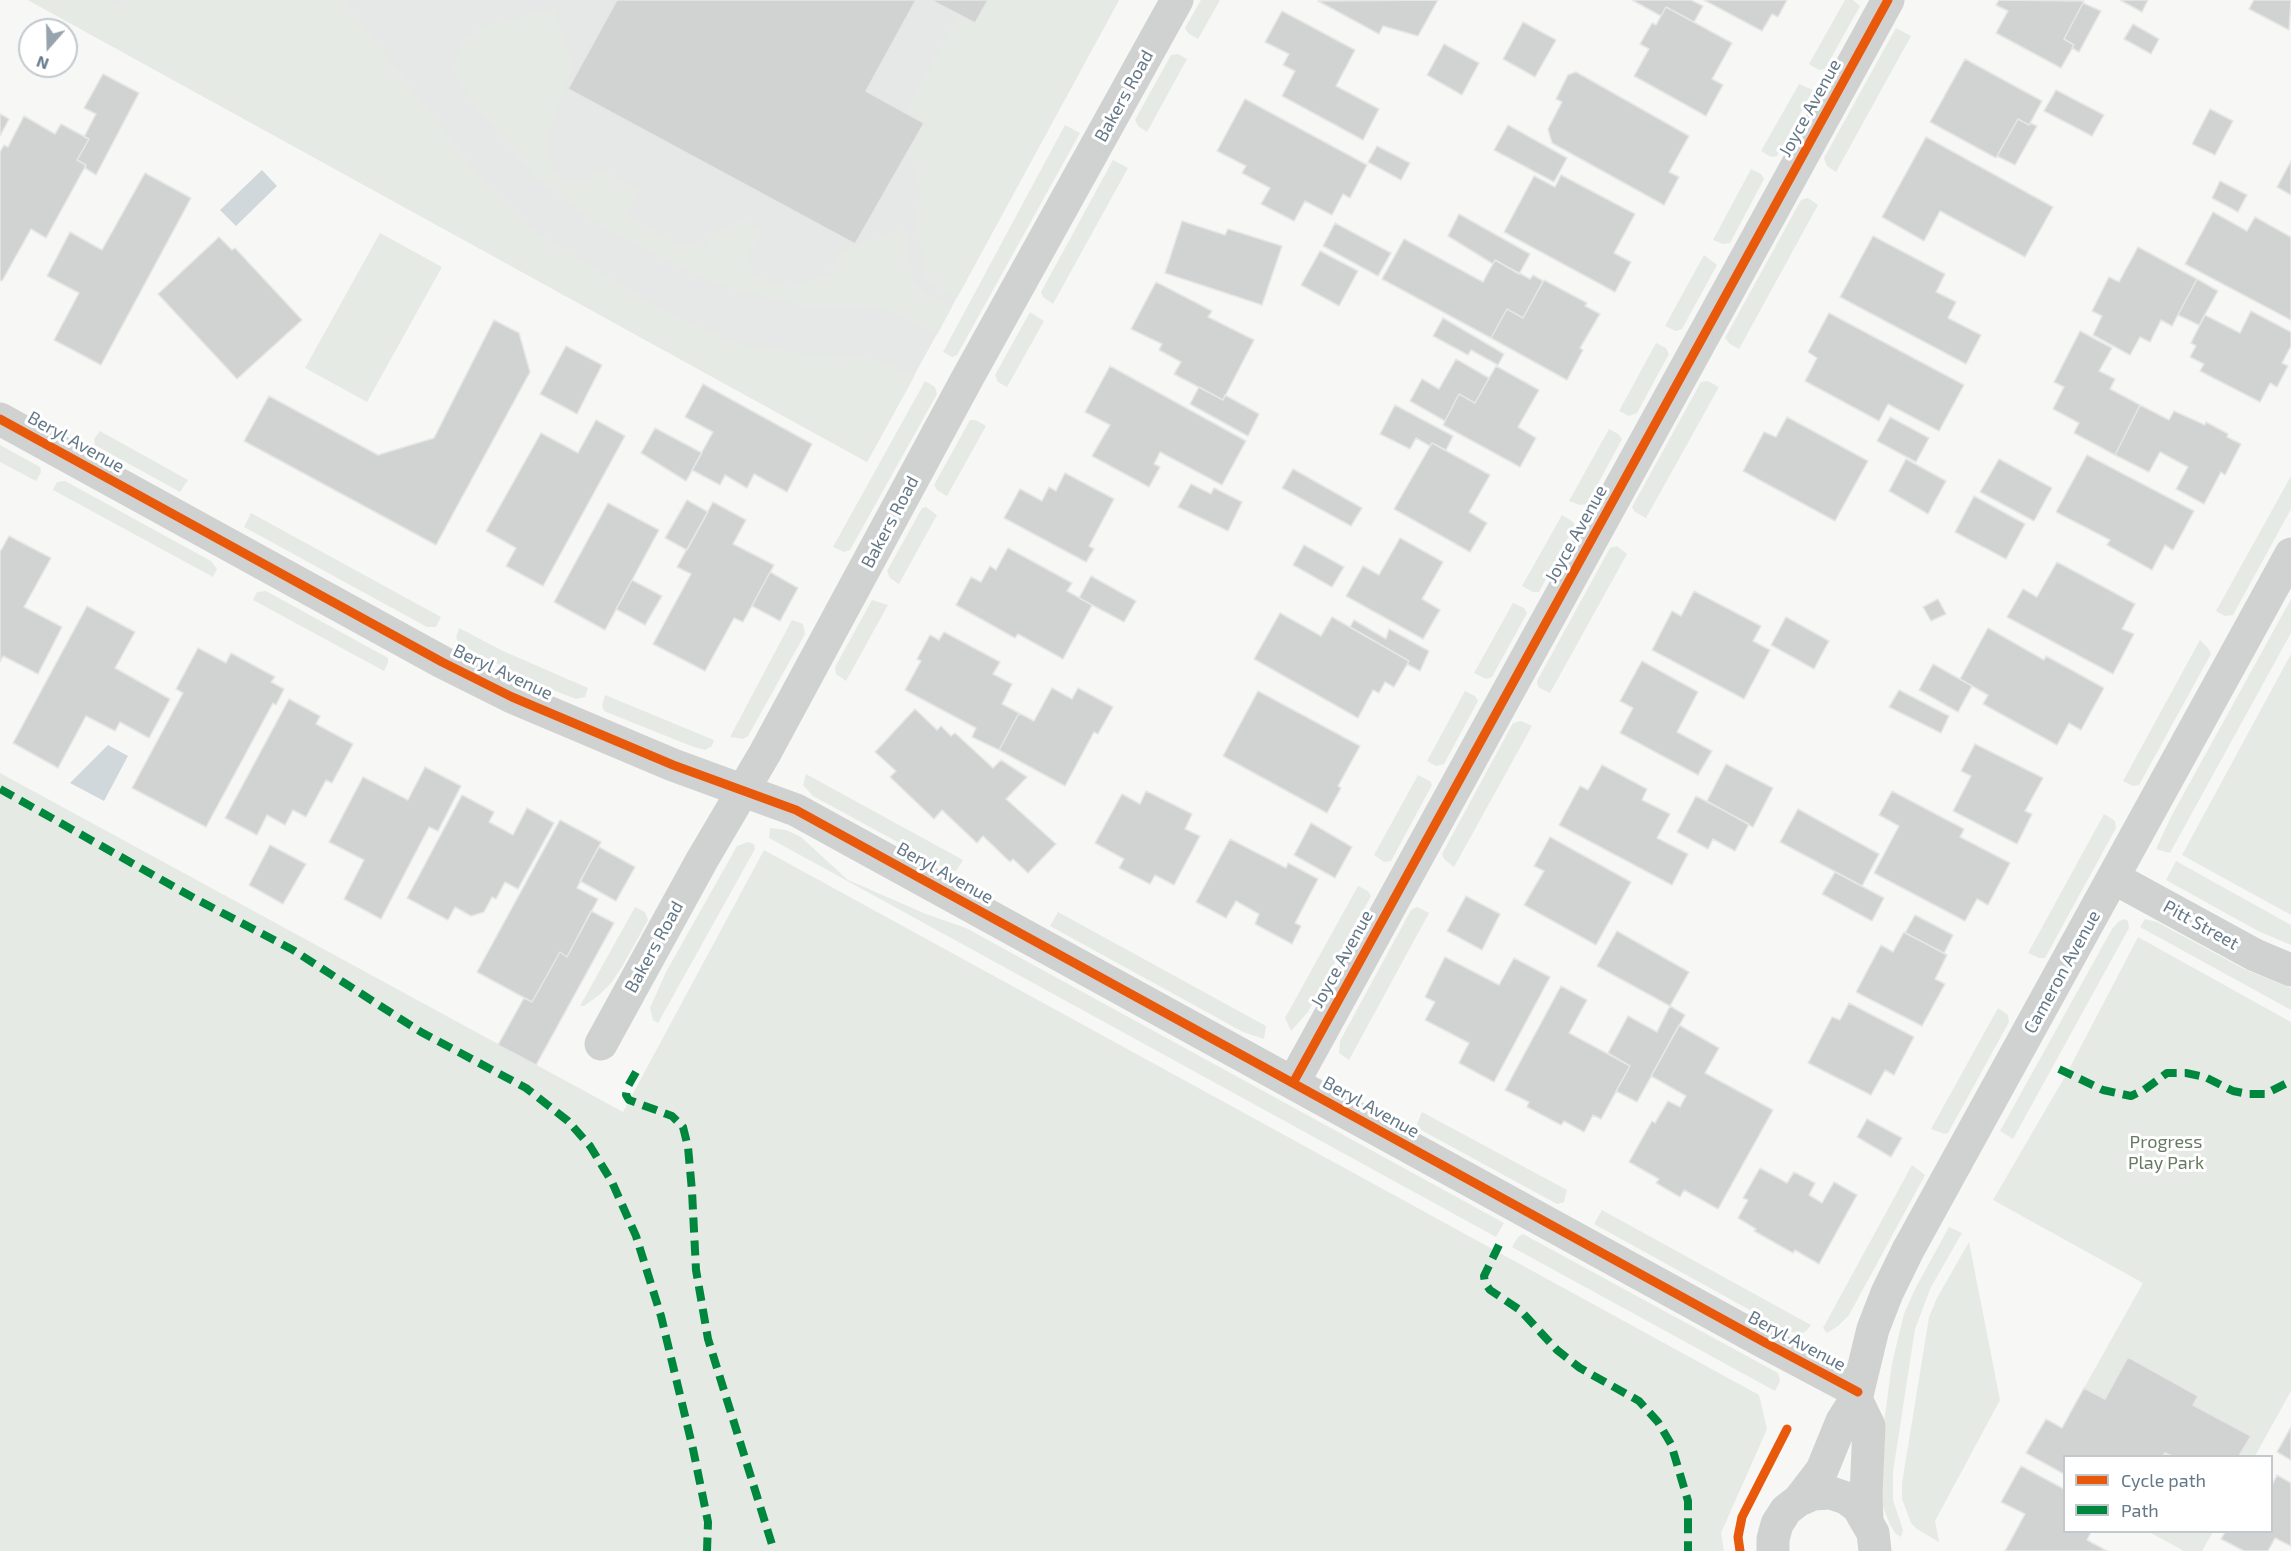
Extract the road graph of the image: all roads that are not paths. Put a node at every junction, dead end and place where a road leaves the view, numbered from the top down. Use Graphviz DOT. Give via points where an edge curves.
graph roads {
  1 [pos="1177,0"];
  2 [pos="1888,0"];
  3 [pos="0,419"];
  4 [pos="2291,554"];
  5 [pos="743,791"];
  6 [pos="2114,878"];
  7 [pos="2291,970"];
  8 [pos="601,1044"];
  9 [pos="1293,1083"];
  10 [pos="1857,1395"];
  11 [pos="1799,1500"];
  12 [pos="1867,1519"];
  13 [pos="1773,1551"];
  14 [pos="1875,1551"];
  1 -- 5 [label="street, Bakers Road"];
  2 -- 9 [label="street, Joyce Avenue"];
  3 -- 5 [label="street, Beryl Avenue" via="442,662 523,701"];
  4 -- 6 [label="street, Cameron Avenue"];
  5 -- 8 [label="street, Bakers Road"];
  5 -- 9 [label="street, Beryl Avenue" via="796,810"];
  6 -- 7 [label="street, Pitt Street" via="2255,955"];
  6 -- 10 [label="street, Cameron Avenue" via="1908,1250 1873,1329"];
  9 -- 10 [label="street, Beryl Avenue"];
  10 -- 11 [label="street, Cameron Avenue" via="1842,1420 1822,1470"];
  10 -- 12 [label="street" via="1869,1426"];
  11 -- 12 [label="street" via="1831,1493 1846,1498"];
  11 -- 13 [label="street, Cameron Avenue" via="1777,1524"];
  12 -- 14 [label="street"];
}
